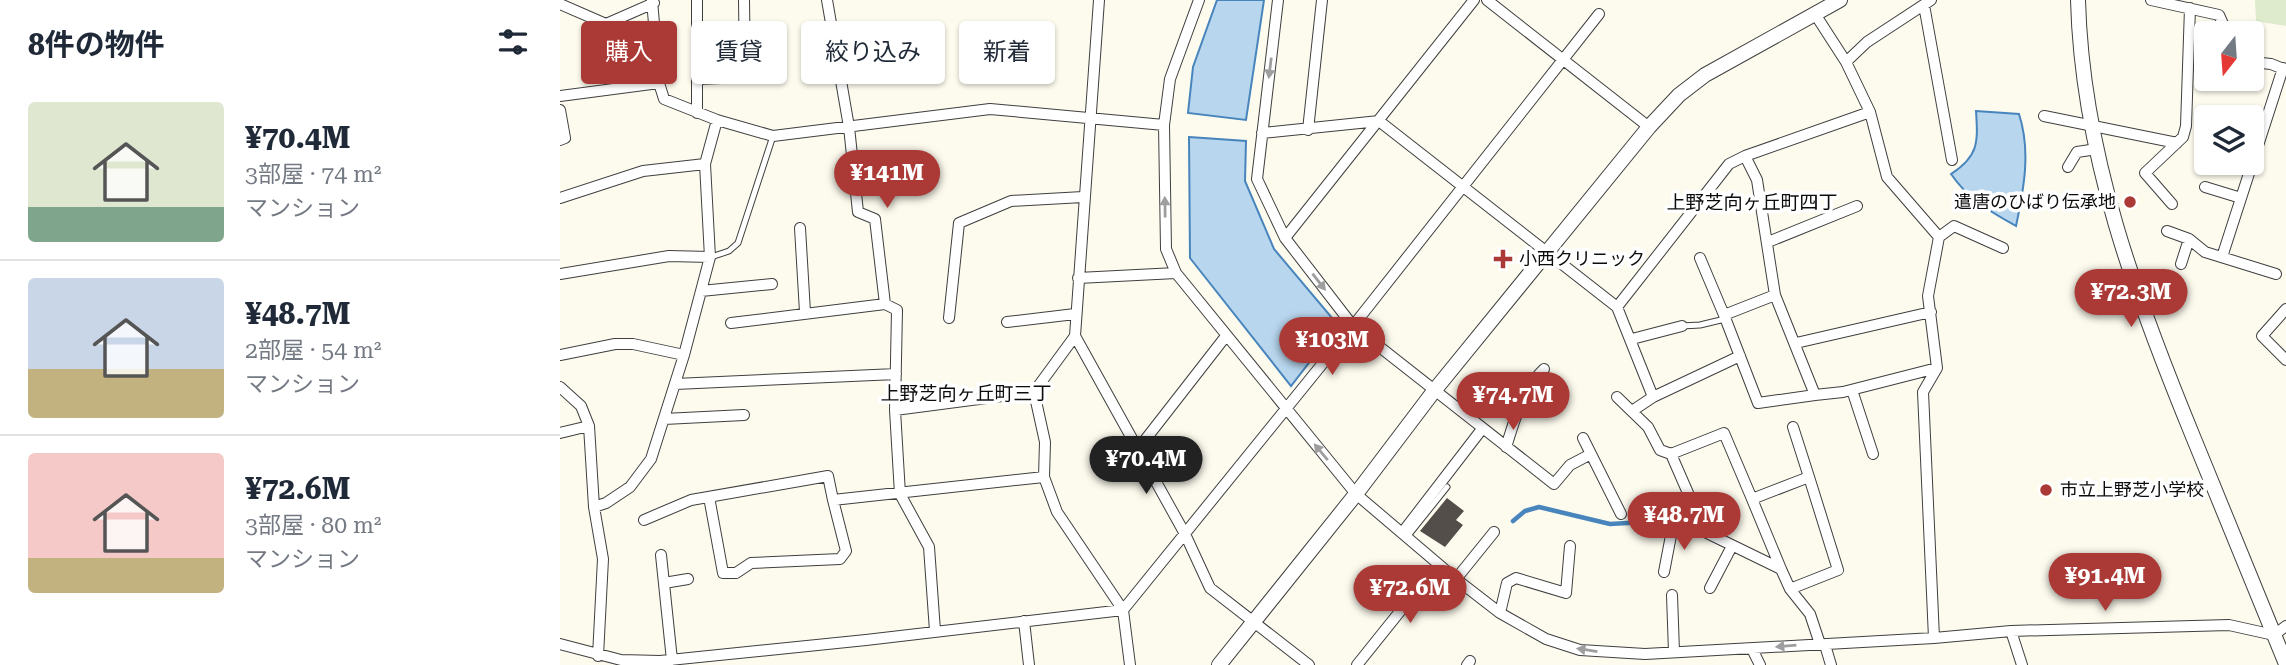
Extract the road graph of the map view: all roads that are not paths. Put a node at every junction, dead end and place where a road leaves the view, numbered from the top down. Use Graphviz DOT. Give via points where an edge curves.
graph roads {
  1 [pos="697,0"];
  2 [pos="744,0"];
  3 [pos="827,0"];
  4 [pos="1099,0"];
  5 [pos="1199,0"];
  6 [pos="1278,0"];
  7 [pos="1322,0"];
  8 [pos="1474,0"];
  9 [pos="1487,0"];
  10 [pos="1840,0"];
  11 [pos="2078,0"];
  12 [pos="2151,0"];
  13 [pos="653,2"];
  14 [pos="1927,2"];
  15 [pos="560,4"];
  16 [pos="2190,8"];
  17 [pos="1599,14"];
  18 [pos="1815,14"];
  19 [pos="654,21"];
  20 [pos="697,21"];
  21 [pos="744,21"];
  22 [pos="2222,21"];
  23 [pos="1562,60"];
  24 [pos="1846,62"];
  25 [pos="2264,63"];
  26 [pos="2285,69"];
  27 [pos="651,84"];
  28 [pos="659,84"];
  29 [pos="697,84"];
  30 [pos="560,96"];
  31 [pos="560,110"];
  32 [pos="1870,112"];
  33 [pos="697,113"];
  34 [pos="2044,116"];
  35 [pos="1089,119"];
  36 [pos="717,120"];
  37 [pos="1379,121"];
  38 [pos="1164,125"];
  39 [pos="2092,125"];
  40 [pos="849,127"];
  41 [pos="1649,127"];
  42 [pos="1308,130"];
  43 [pos="1262,132"];
  44 [pos="773,136"];
  45 [pos="560,140"];
  46 [pos="2177,143"];
  47 [pos="2097,149"];
  48 [pos="1745,156"];
  49 [pos="1952,160"];
  50 [pos="705,164"];
  51 [pos="2068,167"];
  52 [pos="1463,186"];
  53 [pos="2205,187"];
  54 [pos="1083,197"];
  55 [pos="560,198"];
  56 [pos="2241,198"];
  57 [pos="2172,204"];
  58 [pos="1857,206"];
  59 [pos="800,228"];
  60 [pos="2167,231"];
  61 [pos="1939,237"];
  62 [pos="1285,238"];
  63 [pos="2189,239"];
  64 [pos="1768,242"];
  65 [pos="2003,248"];
  66 [pos="1548,253"];
  67 [pos="710,257"];
  68 [pos="2222,257"];
  69 [pos="1700,258"];
  70 [pos="2181,264"];
  71 [pos="1175,273"];
  72 [pos="560,274"];
  73 [pos="2276,274"];
  74 [pos="1078,278"];
  75 [pos="772,284"];
  76 [pos="702,291"];
  77 [pos="1775,295"];
  78 [pos="885,304"];
  79 [pos="1618,307"];
  80 [pos="2286,309"];
  81 [pos="805,312"];
  82 [pos="1931,312"];
  83 [pos="1075,314"];
  84 [pos="1724,317"];
  85 [pos="949,318"];
  86 [pos="1007,322"];
  87 [pos="732,323"];
  88 [pos="1353,326"];
  89 [pos="1682,326"];
  90 [pos="1075,336"];
  91 [pos="1226,336"];
  92 [pos="1632,339"];
  93 [pos="1796,343"];
  94 [pos="560,355"];
  95 [pos="684,355"];
  96 [pos="1740,356"];
  97 [pos="2286,360"];
  98 [pos="1937,368"];
  99 [pos="1544,369"];
  100 [pos="896,374"];
  101 [pos="675,384"];
  102 [pos="560,387"];
  103 [pos="1852,390"];
  104 [pos="1434,391"];
  105 [pos="1034,392"];
  106 [pos="1815,394"];
  107 [pos="1616,397"];
  108 [pos="1653,397"];
  109 [pos="895,410"];
  110 [pos="1286,410"];
  111 [pos="1632,411"];
  112 [pos="744,415"];
  113 [pos="664,419"];
  114 [pos="589,426"];
  115 [pos="1793,427"];
  116 [pos="1482,429"];
  117 [pos="560,433"];
  118 [pos="1583,438"];
  119 [pos="1506,447"];
  120 [pos="1138,449"];
  121 [pos="1591,454"];
  122 [pos="1671,454"];
  123 [pos="1873,454"];
  124 [pos="1044,477"];
  125 [pos="1809,477"];
  126 [pos="1447,487"];
  127 [pos="900,494"];
  128 [pos="1356,494"];
  129 [pos="709,497"];
  130 [pos="1752,499"];
  131 [pos="834,500"];
  132 [pos="594,507"];
  133 [pos="1621,514"];
  134 [pos="644,520"];
  135 [pos="1659,522"];
  136 [pos="1674,525"];
  137 [pos="1494,532"];
  138 [pos="1704,532"];
  139 [pos="1185,534"];
  140 [pos="1404,535"];
  141 [pos="1732,545"];
  142 [pos="1570,546"];
  143 [pos="661,555"];
  144 [pos="1438,564"];
  145 [pos="1781,569"];
  146 [pos="1664,572"];
  147 [pos="688,579"];
  148 [pos="1456,579"];
  149 [pos="664,583"];
  150 [pos="1710,588"];
  151 [pos="1790,589"];
  152 [pos="1672,595"];
  153 [pos="1123,610"];
  154 [pos="1500,613"];
  155 [pos="1024,621"];
  156 [pos="1255,621"];
  157 [pos="935,631"];
  158 [pos="2011,631"];
  159 [pos="2280,631"];
  160 [pos="1934,638"];
  161 [pos="1822,644"];
  162 [pos="560,645"];
  163 [pos="1752,649"];
  164 [pos="1674,652"];
  165 [pos="598,656"];
  166 [pos="664,662"];
  167 [pos="2286,664"];
  168 [pos="1029,665"];
  169 [pos="1130,665"];
  170 [pos="1219,665"];
  171 [pos="1309,665"];
  172 [pos="1357,665"];
  173 [pos="1760,665"];
  174 [pos="1832,665"];
  175 [pos="2022,665"];
  1 -- 20 [label="street"];
  2 -- 21 [label="street"];
  3 -- 40 [label="street"];
  4 -- 35 [label="street"];
  5 -- 38 [label="street" via="1170,79"];
  6 -- 43 [label="street, one-way"];
  7 -- 42 [label="street"];
  8 -- 37 [label="street"];
  9 -- 23 [label="street"];
  10 -- 18 [label="street"];
  11 -- 39 [label="street"];
  12 -- 16 [label="street"];
  13 -- 15 [label="street" via="606,23"];
  13 -- 19 [label="street"];
  14 -- 24 [label="street" via="1867,42"];
  14 -- 49 [label="street"];
  16 -- 22 [label="street" via="2220,15"];
  16 -- 46 [label="street" via="2186,126"];
  17 -- 23 [label="street"];
  18 -- 24 [label="street"];
  18 -- 41 [label="street" via="1705,75 1679,94"];
  23 -- 41 [label="street"];
  23 -- 52 [label="street"];
  24 -- 32 [label="street"];
  25 -- 26 [label="street"];
  26 -- 56 [label="street"];
  27 -- 30 [label="street"];
  28 -- 33 [label="street" via="664,99"];
  29 -- 33 [label="street"];
  31 -- 45 [label="street" via="565,138"];
  32 -- 48 [label="street"];
  32 -- 61 [label="street" via="1887,177"];
  33 -- 36 [label="street"];
  34 -- 39 [label="street"];
  35 -- 38 [label="street"];
  35 -- 40 [label="street" via="990,109"];
  35 -- 54 [label="street"];
  36 -- 44 [label="street"];
  36 -- 50 [label="street"];
  37 -- 42 [label="street"];
  37 -- 52 [label="street"];
  37 -- 62 [label="street"];
  71 -- 38 [label="street, one-way" via="1166,249"];
  39 -- 46 [label="street"];
  39 -- 47 [label="street"];
  40 -- 44 [label="street"];
  40 -- 78 [label="street" via="858,212 875,219"];
  41 -- 66 [label="street"];
  42 -- 43 [label="street"];
  43 -- 62 [label="street" via="1256,180"];
  44 -- 67 [label="lane" via="737,243"];
  46 -- 57 [label="street" via="2145,173"];
  47 -- 51 [label="street" via="2077,152"];
  47 -- 159 [label="street" via="2118,236 2151,336"];
  48 -- 64 [label="street" via="1757,180"];
  48 -- 79 [label="street" via="1729,164"];
  50 -- 55 [label="street" via="643,171"];
  50 -- 67 [label="street"];
  52 -- 66 [label="street"];
  52 -- 88 [label="street"];
  53 -- 56 [label="street"];
  54 -- 74 [label="street"];
  54 -- 85 [label="street" via="1011,201 959,223"];
  56 -- 68 [label="street"];
  58 -- 64 [label="street"];
  59 -- 81 [label="street"];
  60 -- 63 [label="street"];
  61 -- 65 [label="street" via="1954,226"];
  61 -- 82 [label="street" via="1928,296"];
  62 -- 88 [label="street, one-way"];
  63 -- 68 [label="street" via="2205,252"];
  63 -- 70 [label="street"];
  64 -- 77 [label="street"];
  66 -- 79 [label="street"];
  66 -- 104 [label="street"];
  67 -- 72 [label="street" via="669,256"];
  67 -- 76 [label="street"];
  68 -- 73 [label="street"];
  69 -- 84 [label="street"];
  71 -- 74 [label="street"];
  71 -- 91 [label="street"];
  74 -- 83 [label="street"];
  75 -- 76 [label="street"];
  76 -- 95 [label="street"];
  77 -- 84 [label="street"];
  77 -- 93 [label="street"];
  78 -- 81 [label="street"];
  78 -- 100 [label="street" via="897,310"];
  79 -- 92 [label="street"];
  80 -- 97 [label="street" via="2262,336"];
  81 -- 87 [label="street"];
  82 -- 93 [label="street"];
  82 -- 98 [label="street"];
  83 -- 86 [label="street"];
  83 -- 90 [label="street"];
  84 -- 89 [label="lane"];
  84 -- 96 [label="street"];
  88 -- 104 [label="street"];
  88 -- 110 [label="street"];
  89 -- 92 [label="street"];
  90 -- 105 [label="street"];
  90 -- 120 [label="street"];
  91 -- 110 [label="street"];
  91 -- 120 [label="street"];
  92 -- 108 [label="street"];
  93 -- 106 [label="street"];
  94 -- 95 [label="street" via="633,344"];
  95 -- 101 [label="street"];
  96 -- 106 [label="street" via="1758,403"];
  96 -- 108 [label="street"];
  98 -- 103 [label="street"];
  98 -- 160 [label="street" via="1923,392"];
  99 -- 119 [label="street" via="1520,405"];
  100 -- 101 [label="street"];
  100 -- 109 [label="street"];
  101 -- 113 [label="street"];
  102 -- 114 [label="street" via="581,406"];
  103 -- 106 [label="street"];
  103 -- 123 [label="street"];
  104 -- 116 [label="street"];
  104 -- 128 [label="street"];
  105 -- 109 [label="street"];
  105 -- 124 [label="street" via="1045,442"];
  107 -- 111 [label="street"];
  108 -- 111 [label="street"];
  109 -- 127 [label="street"];
  128 -- 110 [label="street, one-way"];
  110 -- 139 [label="street"];
  111 -- 122 [label="street" via="1648,427 1660,450"];
  112 -- 113 [label="street"];
  113 -- 132 [label="street" via="651,459 630,487"];
  114 -- 117 [label="street"];
  114 -- 132 [label="street"];
  115 -- 125 [label="street"];
  116 -- 119 [label="street"];
  116 -- 140 [label="street"];
  118 -- 121 [label="street"];
  119 -- 121 [label="street" via="1554,484 1570,466"];
  120 -- 139 [label="street"];
  121 -- 133 [label="street"];
  122 -- 130 [label="street" via="1724,433"];
  122 -- 138 [label="street"];
  124 -- 127 [label="street"];
  124 -- 153 [label="street" via="1057,512"];
  125 -- 130 [label="street"];
  125 -- 151 [label="street" via="1838,570"];
  126 -- 140 [label="lane"];
  127 -- 131 [label="street"];
  127 -- 157 [label="street" via="929,547"];
  128 -- 140 [label="street"];
  128 -- 156 [label="street"];
  129 -- 131 [label="street" via="828,477"];
  129 -- 131 [label="street" via="723,573 736,573 751,563 840,559 846,551"];
  129 -- 134 [label="street"];
  130 -- 145 [label="street"];
  132 -- 165 [label="street" via="603,559"];
  135 -- 136 [label="street"];
  136 -- 138 [label="street"];
  136 -- 146 [label="street"];
  137 -- 148 [label="street"];
  138 -- 141 [label="street"];
  139 -- 153 [label="street"];
  139 -- 156 [label="street" via="1210,587"];
  140 -- 144 [label="street"];
  141 -- 145 [label="street"];
  141 -- 150 [label="street"];
  142 -- 154 [label="street" via="1566,593 1516,578 1507,583"];
  143 -- 149 [label="street"];
  144 -- 148 [label="street"];
  144 -- 172 [label="street"];
  145 -- 151 [label="street"];
  147 -- 149 [label="street"];
  148 -- 154 [label="street"];
  149 -- 166 [label="street"];
  151 -- 161 [label="street" via="1810,614"];
  152 -- 164 [label="street"];
  153 -- 155 [label="street"];
  153 -- 169 [label="street"];
  164 -- 154 [label="street, one-way" via="1580,650 1546,639"];
  155 -- 157 [label="street"];
  155 -- 168 [label="street"];
  156 -- 170 [label="street"];
  156 -- 171 [label="street"];
  157 -- 166 [label="street"];
  158 -- 159 [label="street" via="2229,625"];
  158 -- 160 [label="street"];
  158 -- 175 [label="street"];
  159 -- 167 [label="street"];
  160 -- 161 [label="street"];
  161 -- 163 [label="street, one-way"];
  161 -- 174 [label="street"];
  162 -- 165 [label="street"];
  163 -- 164 [label="street"];
  163 -- 173 [label="street"];
  165 -- 166 [label="street"];
}
